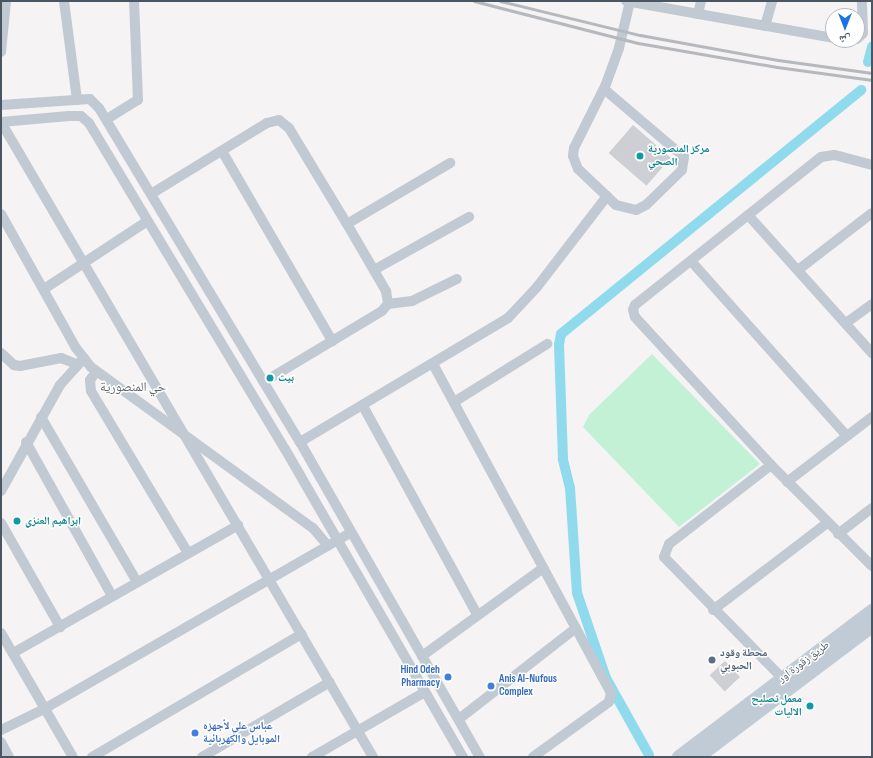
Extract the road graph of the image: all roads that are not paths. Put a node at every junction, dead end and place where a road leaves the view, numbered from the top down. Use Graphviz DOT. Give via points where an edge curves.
graph roads {
  1 [pos="6,1"];
  2 [pos="64,1"];
  3 [pos="134,1"];
  4 [pos="629,1"];
  5 [pos="701,1"];
  6 [pos="772,1"];
  7 [pos="1,9"];
  8 [pos="698,14"];
  9 [pos="3,25"];
  10 [pos="765,26"];
  11 [pos="825,37"];
  12 [pos="1,52"];
  13 [pos="604,89"];
  14 [pos="77,100"];
  15 [pos="1,104"];
  16 [pos="107,119"];
  17 [pos="1,122"];
  18 [pos="222,151"];
  19 [pos="450,163"];
  20 [pos="872,164"];
  21 [pos="151,194"];
  22 [pos="607,196"];
  23 [pos="872,213"];
  24 [pos="1,214"];
  25 [pos="748,215"];
  26 [pos="469,217"];
  27 [pos="146,222"];
  28 [pos="347,224"];
  29 [pos="690,261"];
  30 [pos="84,263"];
  31 [pos="374,270"];
  32 [pos="798,270"];
  33 [pos="457,279"];
  34 [pos="44,289"];
  35 [pos="388,304"];
  36 [pos="872,304"];
  37 [pos="846,324"];
  38 [pos="332,341"];
  39 [pos="547,344"];
  40 [pos="872,353"];
  41 [pos="2,357"];
  42 [pos="80,361"];
  43 [pos="434,364"];
  44 [pos="96,372"];
  45 [pos="264,382"];
  46 [pos="454,402"];
  47 [pos="363,406"];
  48 [pos="41,417"];
  49 [pos="872,417"];
  50 [pos="184,432"];
  51 [pos="847,436"];
  52 [pos="26,442"];
  53 [pos="300,442"];
  54 [pos="771,465"];
  55 [pos="787,482"];
  56 [pos="1,491"];
  57 [pos="872,508"];
  58 [pos="1,523"];
  59 [pos="827,523"];
  60 [pos="238,524"];
  61 [pos="350,533"];
  62 [pos="838,534"];
  63 [pos="332,544"];
  64 [pos="188,553"];
  65 [pos="872,566"];
  66 [pos="543,568"];
  67 [pos="270,578"];
  68 [pos="137,582"];
  69 [pos="112,596"];
  70 [pos="713,610"];
  71 [pos="872,611"];
  72 [pos="477,614"];
  73 [pos="872,626"];
  74 [pos="60,627"];
  75 [pos="576,628"];
  76 [pos="1,634"];
  77 [pos="302,634"];
  78 [pos="8,651"];
  79 [pos="422,656"];
  80 [pos="782,678"];
  81 [pos="330,682"];
  82 [pos="425,692"];
  83 [pos="44,709"];
  84 [pos="459,720"];
  85 [pos="1,730"];
  86 [pos="358,730"];
  87 [pos="1,742"];
  88 [pos="9,757"];
  89 [pos="73,757"];
  90 [pos="92,757"];
  91 [pos="202,757"];
  92 [pos="312,757"];
  93 [pos="373,757"];
  94 [pos="463,757"];
  95 [pos="480,757"];
  96 [pos="533,757"];
  97 [pos="679,757"];
  98 [pos="698,757"];
  1 -- 9 [label="street"];
  2 -- 14 [label="street"];
  3 -- 16 [label="street" via="138,100"];
  4 -- 8 [label="street"];
  4 -- 13 [label="street" via="619,48"];
  5 -- 8 [label="street"];
  6 -- 10 [label="street"];
  7 -- 9 [label="street"];
  8 -- 10 [label="street"];
  9 -- 12 [label="street"];
  10 -- 11 [label="street"];
  13 -- 22 [label="street" via="574,148 573,156 578,169"];
  13 -- 22 [label="street" via="680,151 684,160 680,173 642,208 620,208"];
  14 -- 15 [label="street"];
  14 -- 16 [label="street" via="90,99"];
  16 -- 21 [label="street"];
  17 -- 27 [label="street" via="81,116 89,123"];
  17 -- 30 [label="street"];
  18 -- 21 [label="street"];
  18 -- 28 [label="street" via="273,120 285,123"];
  18 -- 38 [label="street"];
  19 -- 28 [label="street"];
  20 -- 25 [label="street" via="834,155 821,157"];
  21 -- 45 [label="street"];
  22 -- 43 [label="street" via="524,303 491,330"];
  23 -- 32 [label="street"];
  24 -- 34 [label="street"];
  25 -- 29 [label="street"];
  25 -- 32 [label="street"];
  26 -- 31 [label="street"];
  27 -- 30 [label="street"];
  27 -- 63 [label="street" via="285,450"];
  28 -- 31 [label="street"];
  29 -- 51 [label="street"];
  29 -- 54 [label="street" via="635,305 634,316"];
  30 -- 34 [label="street"];
  30 -- 50 [label="street"];
  31 -- 35 [label="street" via="389,297"];
  32 -- 37 [label="street"];
  33 -- 35 [label="street" via="412,301"];
  34 -- 42 [label="street"];
  35 -- 38 [label="street"];
  36 -- 37 [label="street"];
  37 -- 40 [label="street"];
  38 -- 45 [label="street"];
  39 -- 46 [label="street"];
  41 -- 42 [label="street" via="20,366 61,358"];
  42 -- 44 [label="street"];
  42 -- 48 [label="street"];
  43 -- 46 [label="street"];
  43 -- 47 [label="street"];
  44 -- 50 [label="street"];
  44 -- 64 [label="street" via="90,380 91,391"];
  45 -- 53 [label="street"];
  46 -- 66 [label="street"];
  47 -- 53 [label="street"];
  47 -- 72 [label="street"];
  48 -- 52 [label="street"];
  48 -- 68 [label="street"];
  49 -- 51 [label="street"];
  50 -- 60 [label="street"];
  50 -- 63 [label="street" via="224,466"];
  51 -- 55 [label="street"];
  52 -- 56 [label="street"];
  52 -- 69 [label="street"];
  53 -- 61 [label="street"];
  54 -- 55 [label="street"];
  54 -- 70 [label="street" via="666,548 666,562"];
  55 -- 59 [label="street"];
  57 -- 62 [label="street"];
  58 -- 74 [label="street"];
  59 -- 62 [label="street"];
  59 -- 70 [label="street"];
  60 -- 64 [label="street"];
  60 -- 67 [label="street"];
  61 -- 63 [label="street"];
  61 -- 79 [label="street"];
  62 -- 65 [label="street"];
  63 -- 67 [label="street"];
  63 -- 82 [label="street"];
  64 -- 68 [label="street"];
  66 -- 72 [label="street"];
  66 -- 75 [label="street"];
  67 -- 77 [label="street"];
  67 -- 83 [label="street"];
  68 -- 69 [label="street"];
  69 -- 74 [label="street"];
  70 -- 80 [label="street"];
  71 -- 80 [label="main road, طريق زقورة اور"];
  72 -- 79 [label="street"];
  73 -- 98 [label="main road"];
  74 -- 78 [label="street"];
  75 -- 84 [label="street"];
  75 -- 96 [label="street" via="611,698"];
  76 -- 78 [label="street"];
  77 -- 81 [label="street"];
  77 -- 90 [label="street"];
  78 -- 83 [label="street"];
  79 -- 84 [label="street"];
  80 -- 97 [label="main road, طريق زقورة اور"];
  81 -- 86 [label="street"];
  81 -- 91 [label="street"];
  82 -- 86 [label="street"];
  82 -- 94 [label="street"];
  83 -- 85 [label="street"];
  83 -- 89 [label="street"];
  84 -- 95 [label="street"];
  86 -- 92 [label="street"];
  86 -- 93 [label="street"];
  87 -- 88 [label="street"];
}
